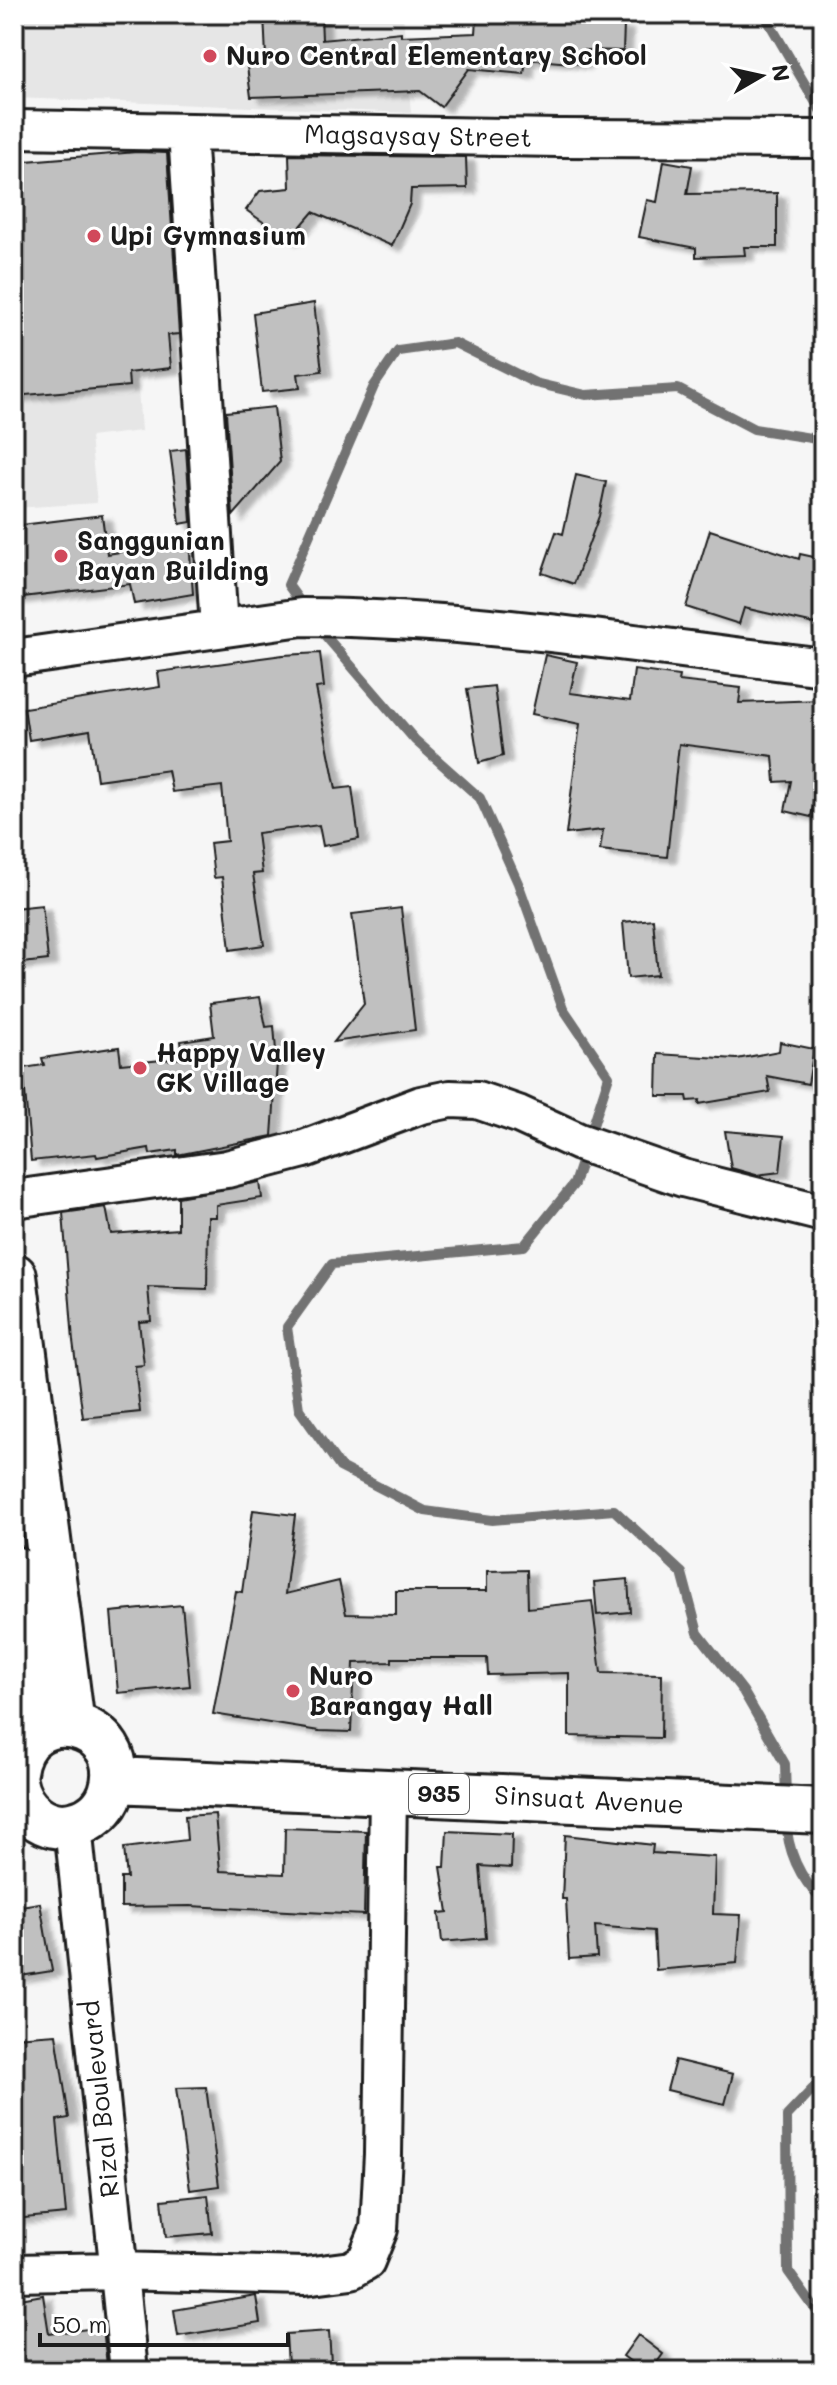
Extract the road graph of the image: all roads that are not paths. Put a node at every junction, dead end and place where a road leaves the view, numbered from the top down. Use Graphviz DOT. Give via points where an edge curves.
graph roads {
  1 [pos="14,129"];
  2 [pos="187,133"];
  3 [pos="818,139"];
  4 [pos="219,628"];
  5 [pos="14,658"];
  6 [pos="823,667"];
  7 [pos="14,1199"];
  8 [pos="823,1213"];
  9 [pos="14,1276"];
  10 [pos="14,1569"];
  11 [pos="54,1728"];
  12 [pos="14,1772"];
  13 [pos="114,1780"];
  14 [pos="14,1781"];
  15 [pos="388,1791"];
  16 [pos="816,1811"];
  17 [pos="73,1826"];
  18 [pos="117,2271"];
  19 [pos="14,2273"];
  20 [pos="129,2371"];
  1 -- 2 [label="street, Magsaysay Street"];
  2 -- 3 [label="street, Magsaysay Street"];
  2 -- 4 [label="street"];
  4 -- 5 [label="street"];
  4 -- 6 [label="street" via="319,617 404,619"];
  7 -- 8 [label="street" via="227,1169 450,1099 477,1100 683,1178"];
  9 -- 11 [label="main road"];
  10 -- 11 [label="main road"];
  11 -- 12 [label="main road" via="23,1744"];
  11 -- 13 [label="main road" via="99,1738 109,1751"];
  13 -- 15 [label="main road, Sinsuat Avenue / 935"];
  13 -- 17 [label="main road" via="101,1810"];
  14 -- 17 [label="main road" via="32,1814 55,1826"];
  15 -- 16 [label="main road, Sinsuat Avenue / 935"];
  15 -- 18 [label="street" via="383,2154 374,2247 366,2261 329,2275"];
  17 -- 18 [label="street, Rizal Boulevard"];
  18 -- 19 [label="street"];
  18 -- 20 [label="street, Rizal Boulevard"];
}
